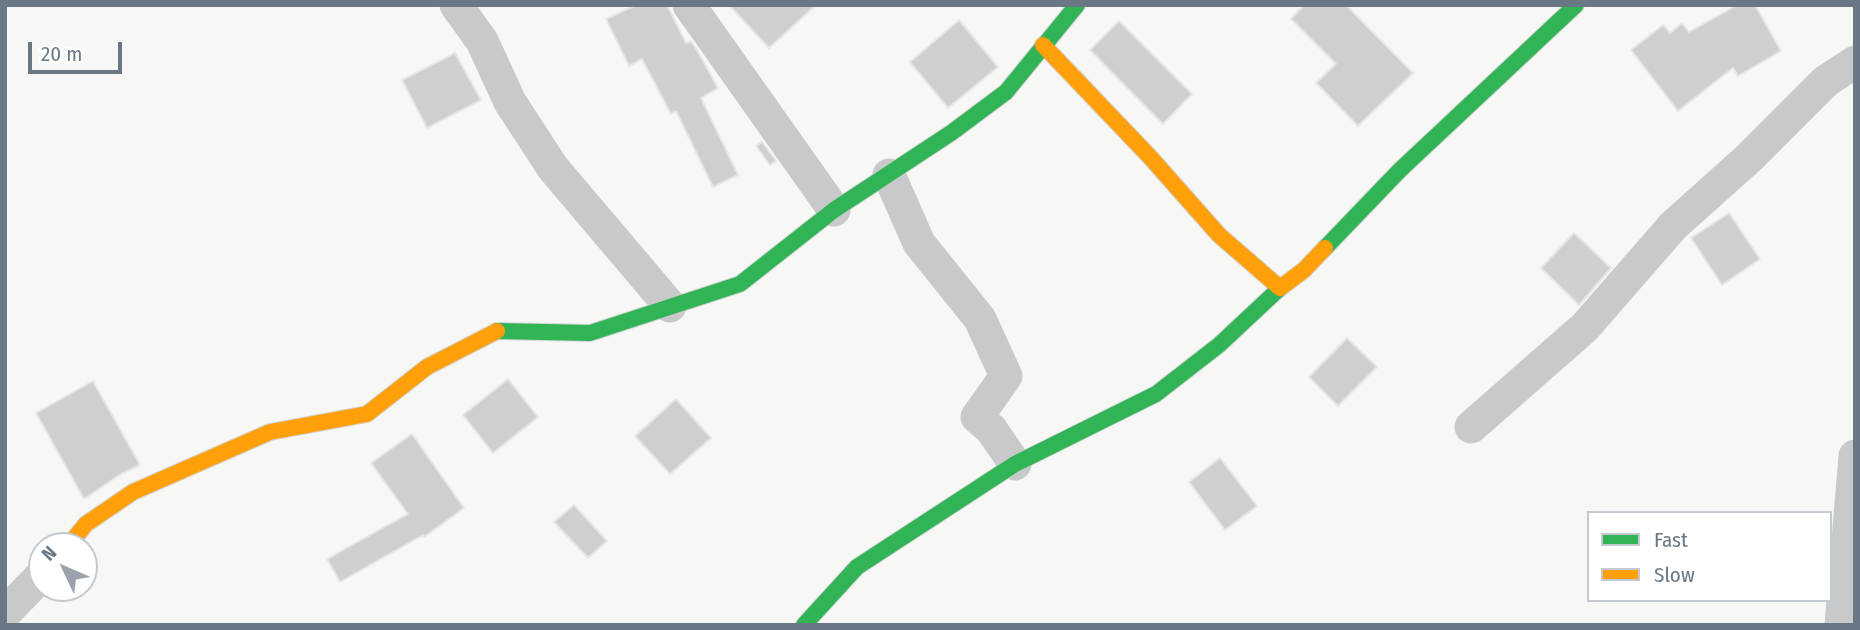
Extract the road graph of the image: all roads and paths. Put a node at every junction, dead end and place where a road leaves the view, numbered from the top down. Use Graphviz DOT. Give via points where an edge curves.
graph roads {
  1 [pos="456,5"];
  2 [pos="689,5"];
  3 [pos="1077,5"];
  4 [pos="1576,5"];
  5 [pos="1043,45"];
  6 [pos="1855,62"];
  7 [pos="888,175"];
  8 [pos="834,210"];
  9 [pos="1280,288"];
  10 [pos="670,306"];
  11 [pos="1471,427"];
  12 [pos="1855,456"];
  13 [pos="1015,464"];
  14 [pos="79,532"];
  15 [pos="28,589"];
  16 [pos="5,613"];
  17 [pos="804,625"];
  18 [pos="1841,625"];
  1 -- 10 [label="street" via="482,41 510,102 553,167"];
  2 -- 8 [label="street"];
  3 -- 5 [label="street"];
  4 -- 9 [label="street" via="1401,170 1304,270"];
  5 -- 7 [label="street" via="1006,92"];
  5 -- 9 [label="street" via="1219,235"];
  6 -- 11 [label="street" via="1826,81 1750,158 1673,226 1585,327"];
  7 -- 8 [label="street"];
  7 -- 13 [label="street" via="919,243 981,319 1006,376 977,416"];
  8 -- 10 [label="street" via="740,284"];
  9 -- 13 [label="street" via="1219,345 1156,394"];
  10 -- 14 [label="street" via="590,333 496,331 427,367 367,414 270,432 133,492"];
  12 -- 18 [label="street"];
  13 -- 17 [label="street" via="857,567"];
  15 -- 16 [label="street"];
}
